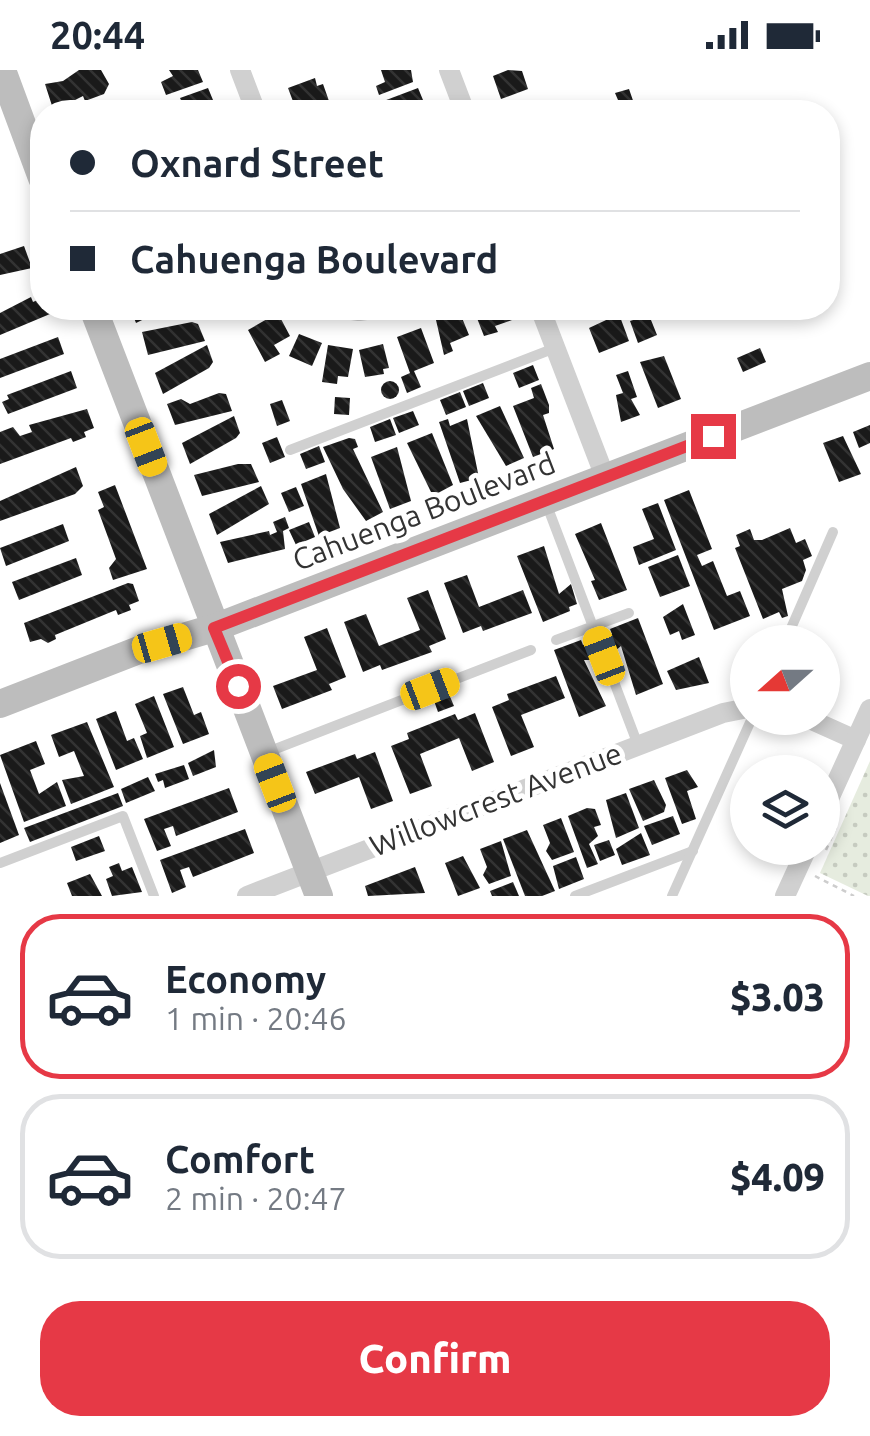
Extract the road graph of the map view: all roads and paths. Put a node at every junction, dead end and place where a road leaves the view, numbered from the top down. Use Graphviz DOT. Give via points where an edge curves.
graph roads {
  1 [pos="2,70"];
  2 [pos="240,70"];
  3 [pos="449,70"];
  4 [pos="251,100"];
  5 [pos="461,100"];
  6 [pos="30,146"];
  7 [pos="97,320"];
  8 [pos="544,320"];
  9 [pos="555,348"];
  10 [pos="870,376"];
  11 [pos="290,450"];
  12 [pos="605,477"];
  13 [pos="545,500"];
  14 [pos="833,532"];
  15 [pos="629,612"];
  16 [pos="792,625"];
  17 [pos="593,627"];
  18 [pos="214,628"];
  19 [pos="556,640"];
  20 [pos="531,650"];
  21 [pos="0,704"];
  22 [pos="870,709"];
  23 [pos="730,711"];
  24 [pos="840,733"];
  25 [pos="744,735"];
  26 [pos="856,740"];
  27 [pos="638,745"];
  28 [pos="264,753"];
  29 [pos="840,788"];
  30 [pos="692,851"];
  31 [pos="0,863"];
  32 [pos="806,865"];
  33 [pos="814,877"];
  34 [pos="314,884"];
  35 [pos="154,896"];
  36 [pos="247,896"];
  37 [pos="575,896"];
  38 [pos="672,896"];
  39 [pos="785,896"];
  40 [pos="854,896"];
  1 -- 6 [label="main road"];
  2 -- 4 [label="street"];
  3 -- 5 [label="street"];
  7 -- 18 [label="main road"];
  8 -- 9 [label="street"];
  9 -- 11 [label="lane"];
  9 -- 12 [label="street"];
  10 -- 12 [label="main road, Cahuenga Boulevard"];
  12 -- 13 [label="main road, Cahuenga Boulevard"];
  13 -- 17 [label="lane"];
  13 -- 18 [label="main road, Cahuenga Boulevard"];
  14 -- 16 [label="lane"];
  15 -- 17 [label="lane"];
  17 -- 19 [label="lane"];
  17 -- 27 [label="lane"];
  18 -- 21 [label="main road, Cahuenga Boulevard"];
  18 -- 28 [label="main road"];
  20 -- 28 [label="lane"];
  22 -- 26 [label="street"];
  23 -- 27 [label="street, Willowcrest Avenue"];
  24 -- 26 [label="street"];
  25 -- 30 [label="lane"];
  26 -- 29 [label="street"];
  27 -- 34 [label="street, Willowcrest Avenue"];
  28 -- 34 [label="main road"];
  30 -- 37 [label="lane"];
  30 -- 38 [label="lane"];
  31 -- 35 [label="lane" via="123,816"];
  32 -- 39 [label="street"];
  33 -- 40 [label="path"];
  34 -- 36 [label="street, Willowcrest Avenue"];
}
